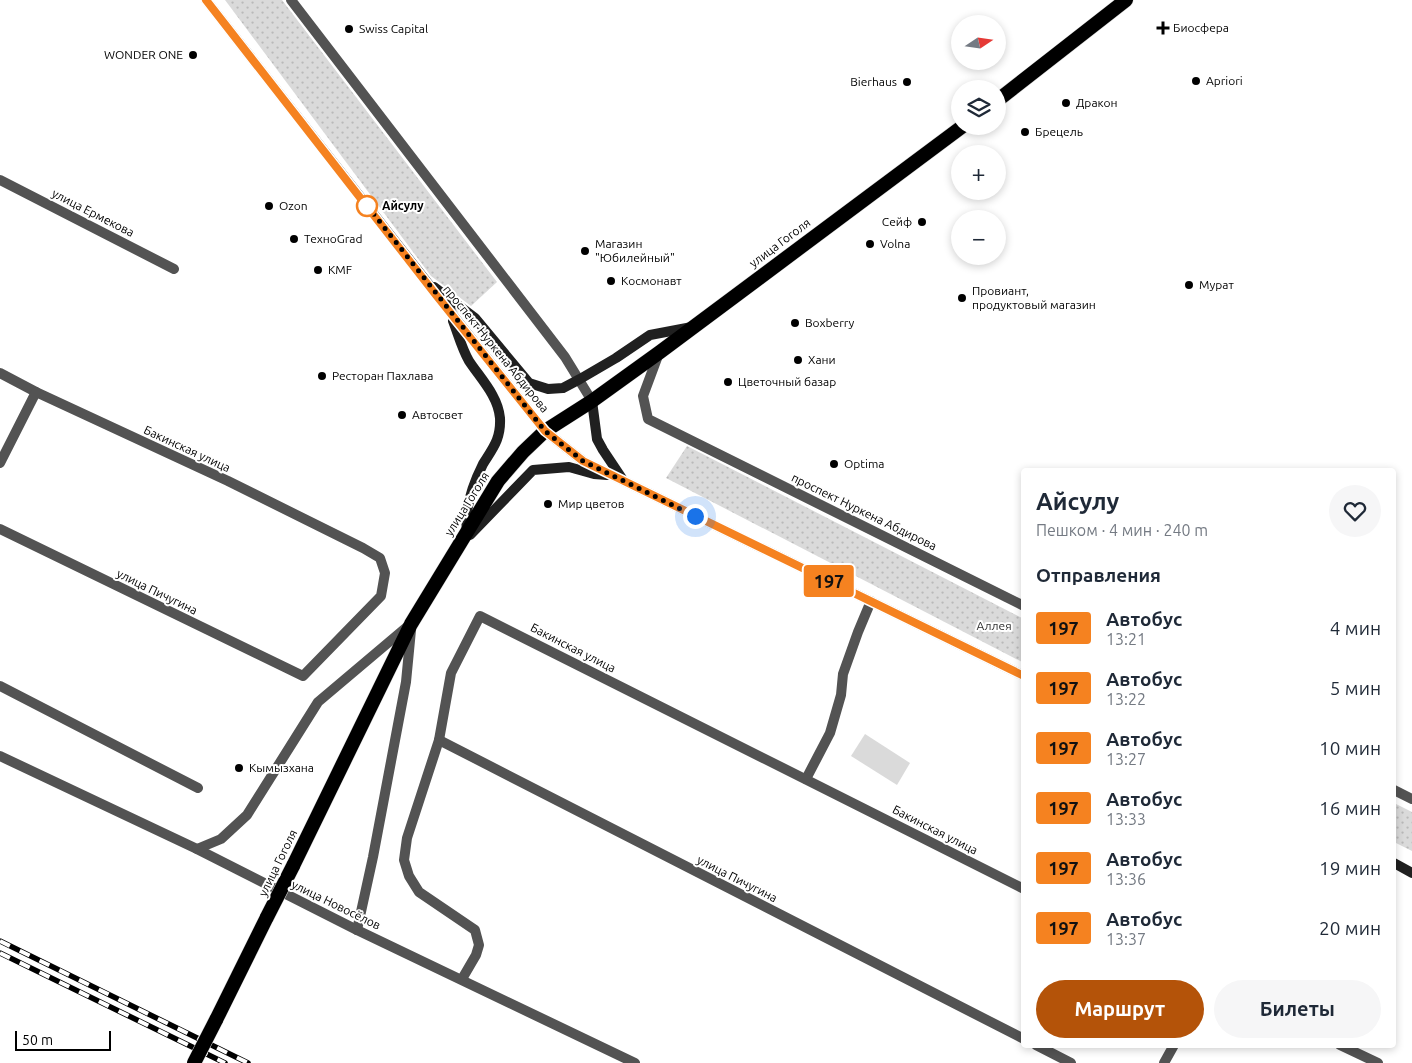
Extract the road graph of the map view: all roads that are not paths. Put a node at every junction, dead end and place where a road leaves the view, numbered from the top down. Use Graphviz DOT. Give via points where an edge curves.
graph roads {
  1 [pos="206,0"];
  2 [pos="291,0"];
  3 [pos="1126,0"];
  4 [pos="1006,94"];
  5 [pos="951,135"];
  6 [pos="0,180"];
  7 [pos="174,269"];
  8 [pos="425,280"];
  9 [pos="448,309"];
  10 [pos="695,326"];
  11 [pos="660,352"];
  12 [pos="0,374"];
  13 [pos="580,379"];
  14 [pos="36,392"];
  15 [pos="592,401"];
  16 [pos="545,431"];
  17 [pos="0,464"];
  18 [pos="611,475"];
  19 [pos="623,481"];
  20 [pos="0,529"];
  21 [pos="467,530"];
  22 [pos="458,547"];
  23 [pos="871,601"];
  24 [pos="1021,605"];
  25 [pos="411,624"];
  26 [pos="1021,675"];
  27 [pos="303,676"];
  28 [pos="0,686"];
  29 [pos="438,740"];
  30 [pos="0,756"];
  31 [pos="806,779"];
  32 [pos="198,788"];
  33 [pos="1396,791"];
  34 [pos="1412,799"];
  35 [pos="197,849"];
  36 [pos="1396,864"];
  37 [pos="1412,873"];
  38 [pos="1021,887"];
  39 [pos="357,930"];
  40 [pos="462,979"];
  41 [pos="1021,1037"];
  42 [pos="1042,1048"];
  43 [pos="1172,1048"];
  44 [pos="1346,1048"];
  45 [pos="194,1063"];
  46 [pos="635,1063"];
  47 [pos="1071,1063"];
  48 [pos="1164,1063"];
  49 [pos="1378,1063"];
  1 -- 8 [label="main road, проспект Нуркена Абдирова"];
  2 -- 13 [label="street"];
  3 -- 4 [label="highway"];
  5 -- 10 [label="highway, улица Гоголя"];
  6 -- 7 [label="street, улица Ермекова"];
  8 -- 9 [label="main road, проспект Нуркена Абдирова"];
  8 -- 13 [label="main road" via="476,318 529,383 548,389 564,388"];
  9 -- 16 [label="main road, проспект Нуркена Абдирова"];
  9 -- 21 [label="main road" via="468,359 497,404 500,418 499,439 482,466 469,498 465,518"];
  10 -- 11 [label="highway, улица Гоголя"];
  10 -- 13 [label="main road" via="650,335"];
  11 -- 15 [label="highway, улица Гоголя"];
  11 -- 24 [label="street, проспект Нуркена Абдирова" via="643,396 648,419"];
  12 -- 14 [label="street, Бакинская улица"];
  13 -- 15 [label="street"];
  14 -- 17 [label="street"];
  14 -- 27 [label="street, Бакинская улица" via="228,481 380,558 385,574 381,596"];
  15 -- 16 [label="highway, улица Гоголя"];
  15 -- 19 [label="main road" via="597,439"];
  16 -- 18 [label="main road, проспект Нуркена Абдирова" via="583,461"];
  16 -- 21 [label="highway, улица Гоголя" via="498,481"];
  18 -- 19 [label="main road, проспект Нуркена Абдирова"];
  18 -- 22 [label="main road" via="569,467 533,470"];
  19 -- 23 [label="main road, проспект Нуркена Абдирова"];
  20 -- 27 [label="street, улица Пичугина"];
  21 -- 22 [label="highway, улица Гоголя"];
  22 -- 25 [label="highway, улица Гоголя"];
  23 -- 26 [label="main road, проспект Нуркена Абдирова"];
  23 -- 31 [label="street" via="843,674 841,695 830,733"];
  25 -- 35 [label="street" via="318,702 247,815 221,839"];
  25 -- 39 [label="street" via="406,682"];
  25 -- 45 [label="highway, улица Гоголя, bridge"];
  28 -- 32 [label="street"];
  29 -- 31 [label="street, Бакинская улица" via="451,673 480,616"];
  29 -- 40 [label="street, Бакинская улица" via="407,838 404,860 409,876 420,892 475,930 476,955"];
  29 -- 41 [label="street, улица Пичугина"];
  30 -- 35 [label="street, улица Новосёлов"];
  31 -- 38 [label="street, Бакинская улица"];
  33 -- 34 [label="street"];
  35 -- 39 [label="street, улица Новосёлов"];
  36 -- 37 [label="main road"];
  39 -- 40 [label="street, улица Новосёлов"];
  40 -- 46 [label="street, улица Новосёлов"];
  42 -- 47 [label="street"];
  43 -- 48 [label="street"];
  44 -- 49 [label="street"];
}
